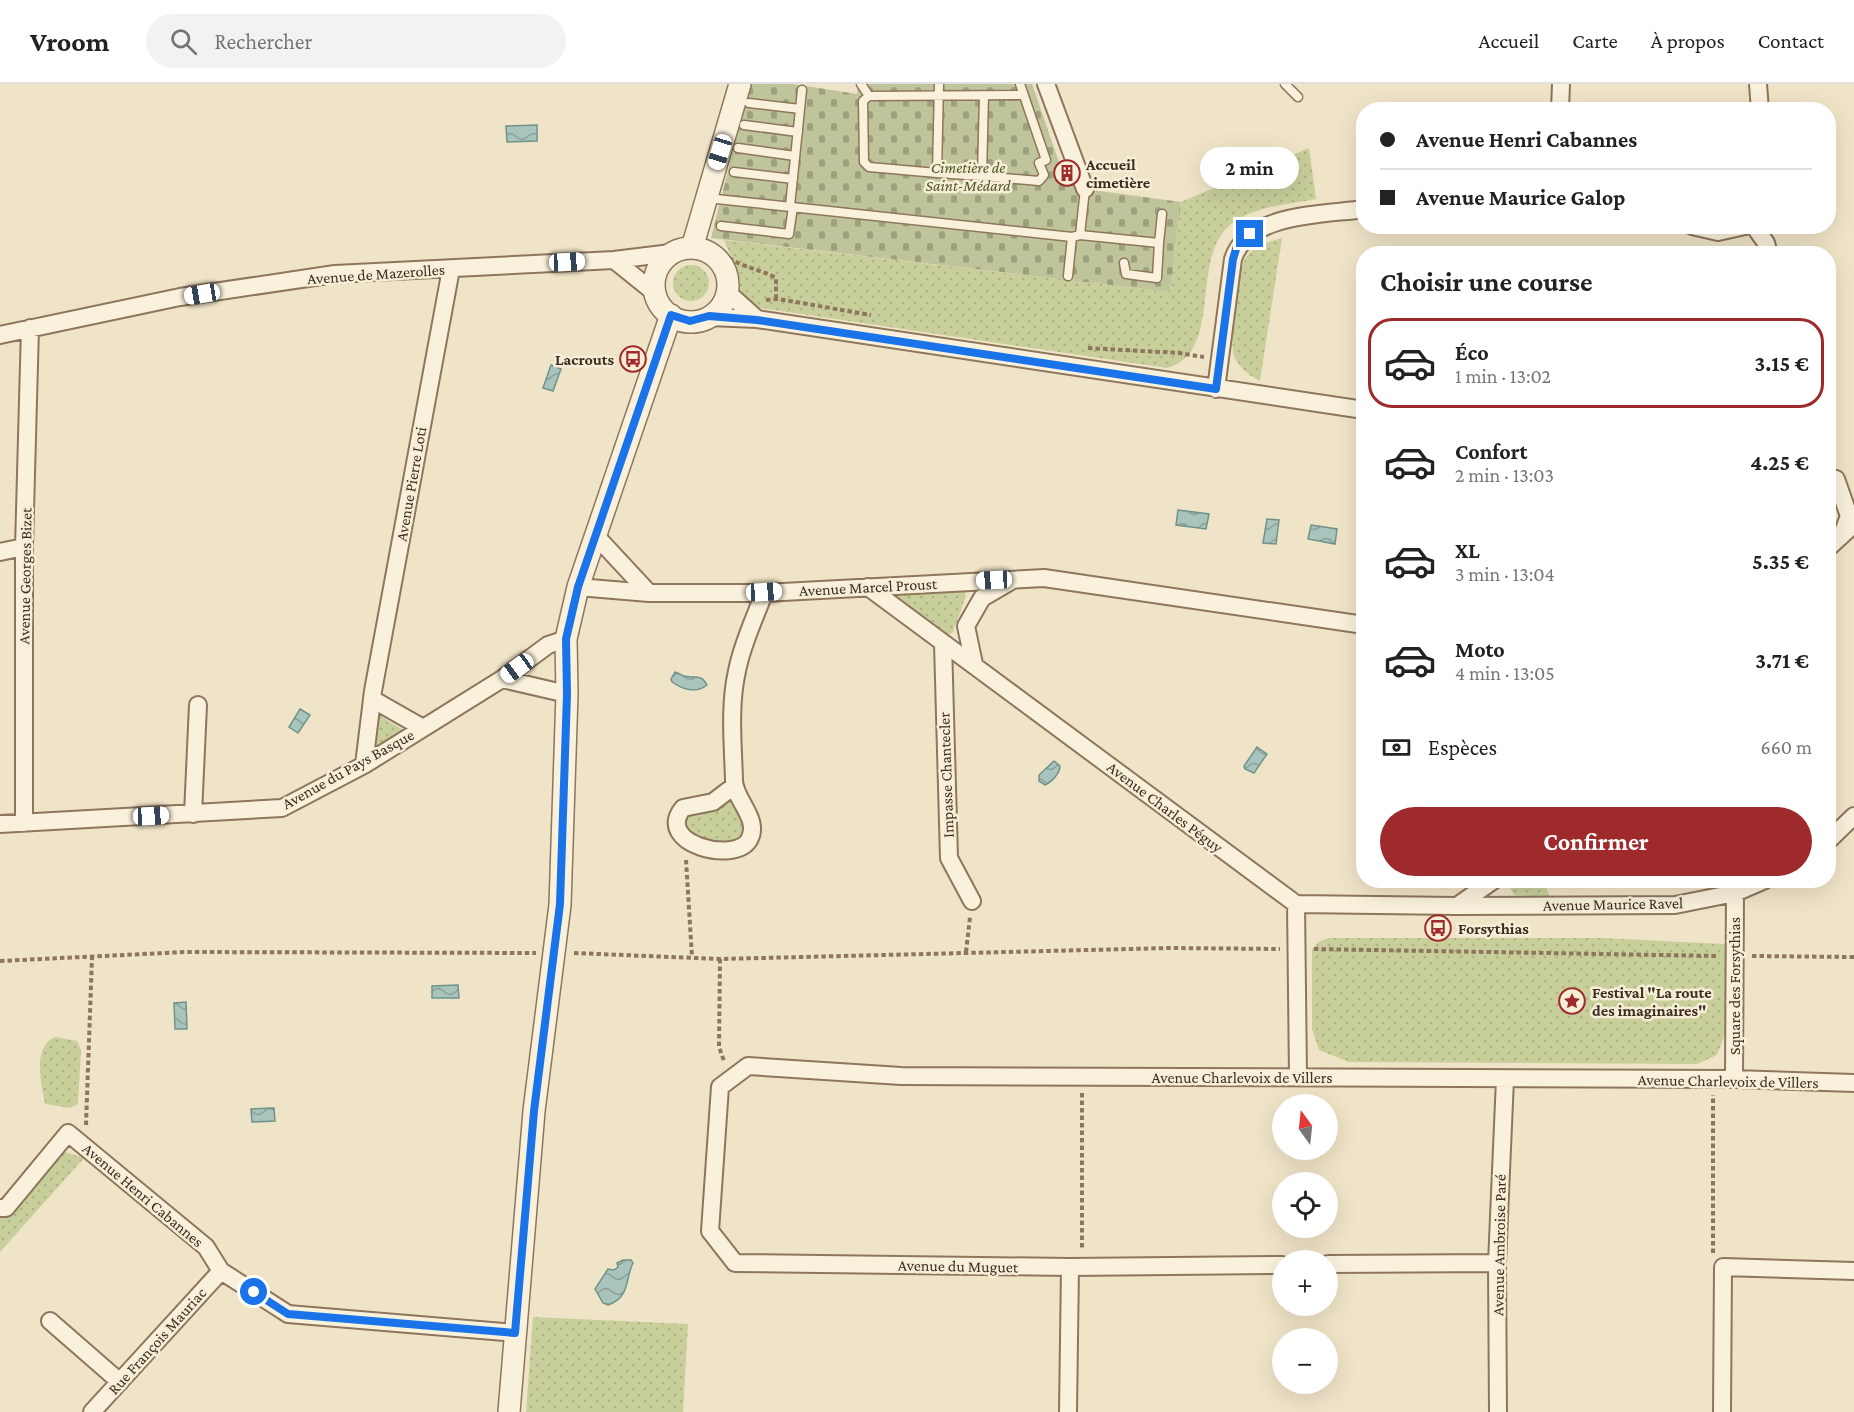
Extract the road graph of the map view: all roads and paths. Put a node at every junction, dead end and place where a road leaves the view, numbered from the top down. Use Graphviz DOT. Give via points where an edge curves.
graph roads {
  1 [pos="861,84"];
  2 [pos="878,84"];
  3 [pos="903,84"];
  4 [pos="939,84"];
  5 [pos="1020,84"];
  6 [pos="1046,84"];
  7 [pos="1285,84"];
  8 [pos="1562,84"];
  9 [pos="1758,84"];
  10 [pos="802,90"];
  11 [pos="745,93"];
  12 [pos="1021,94"];
  13 [pos="939,95"];
  14 [pos="984,95"];
  15 [pos="874,96"];
  16 [pos="903,96"];
  17 [pos="1298,97"];
  18 [pos="1561,102"];
  19 [pos="1759,102"];
  20 [pos="800,109"];
  21 [pos="744,125"];
  22 [pos="798,132"];
  23 [pos="738,148"];
  24 [pos="795,156"];
  25 [pos="734,172"];
  26 [pos="937,173"];
  27 [pos="982,176"];
  28 [pos="793,179"];
  29 [pos="1084,189"];
  30 [pos="706,198"];
  31 [pos="791,206"];
  32 [pos="1356,210"];
  33 [pos="1162,214"];
  34 [pos="721,226"];
  35 [pos="1076,236"];
  36 [pos="1159,243"];
  37 [pos="692,248"];
  38 [pos="671,253"];
  39 [pos="729,258"];
  40 [pos="614,260"];
  41 [pos="1124,263"];
  42 [pos="451,269"];
  43 [pos="1068,276"];
  44 [pos="655,293"];
  45 [pos="734,298"];
  46 [pos="776,299"];
  47 [pos="671,315"];
  48 [pos="709,316"];
  49 [pos="881,317"];
  50 [pos="757,320"];
  51 [pos="30,328"];
  52 [pos="0,334"];
  53 [pos="1085,348"];
  54 [pos="1218,359"];
  55 [pos="1216,389"];
  56 [pos="1356,409"];
  57 [pos="1836,479"];
  58 [pos="1854,482"];
  59 [pos="1836,487"];
  60 [pos="1849,528"];
  61 [pos="596,536"];
  62 [pos="1836,540"];
  63 [pos="24,547"];
  64 [pos="0,552"];
  65 [pos="1015,579"];
  66 [pos="578,587"];
  67 [pos="868,587"];
  68 [pos="764,592"];
  69 [pos="650,593"];
  70 [pos="1356,624"];
  71 [pos="566,639"];
  72 [pos="943,643"];
  73 [pos="974,664"];
  74 [pos="502,679"];
  75 [pos="567,694"];
  76 [pos="372,699"];
  77 [pos="198,705"];
  78 [pos="423,728"];
  79 [pos="364,765"];
  80 [pos="734,786"];
  81 [pos="193,814"];
  82 [pos="1854,816"];
  83 [pos="0,824"];
  84 [pos="24,824"];
  85 [pos="1840,836"];
  86 [pos="684,838"];
  87 [pos="1483,888"];
  88 [pos="1748,888"];
  89 [pos="1735,894"];
  90 [pos="972,901"];
  91 [pos="1296,904"];
  92 [pos="1457,906"];
  93 [pos="1296,949"];
  94 [pos="966,952"];
  95 [pos="553,953"];
  96 [pos="1735,956"];
  97 [pos="92,957"];
  98 [pos="692,957"];
  99 [pos="1854,957"];
  100 [pos="720,959"];
  101 [pos="0,961"];
  102 [pos="1082,1077"];
  103 [pos="1298,1077"];
  104 [pos="1734,1078"];
  105 [pos="731,1079"];
  106 [pos="1505,1079"];
  107 [pos="1713,1080"];
  108 [pos="1854,1083"];
  109 [pos="85,1147"];
  110 [pos="0,1208"];
  111 [pos="1497,1263"];
  112 [pos="1338,1264"];
  113 [pos="1272,1265"];
  114 [pos="1076,1267"];
  115 [pos="1723,1267"];
  116 [pos="221,1271"];
  117 [pos="1854,1271"];
  118 [pos="50,1321"];
  119 [pos="515,1333"];
  120 [pos="120,1382"];
  121 [pos="92,1412"];
  122 [pos="509,1412"];
  123 [pos="1068,1412"];
  124 [pos="1498,1412"];
  125 [pos="1722,1412"];
  1 -- 15 [label="lane"];
  2 -- 15 [label="lane"];
  3 -- 16 [label="lane"];
  4 -- 13 [label="lane"];
  5 -- 12 [label="lane"];
  6 -- 29 [label="street"];
  7 -- 17 [label="lane"];
  8 -- 18 [label="street"];
  9 -- 19 [label="street"];
  10 -- 20 [label="lane"];
  11 -- 20 [label="lane"];
  11 -- 30 [label="street"];
  12 -- 14 [label="lane"];
  12 -- 27 [label="lane" via="1046,160 1039,163 1044,176 1039,181"];
  13 -- 14 [label="lane"];
  13 -- 16 [label="lane"];
  13 -- 26 [label="lane"];
  14 -- 27 [label="lane"];
  15 -- 16 [label="lane"];
  15 -- 26 [label="lane" via="863,101 864,162 869,167"];
  20 -- 22 [label="lane"];
  21 -- 22 [label="lane"];
  22 -- 24 [label="lane"];
  23 -- 24 [label="lane"];
  24 -- 28 [label="lane"];
  25 -- 28 [label="lane"];
  26 -- 27 [label="lane"];
  28 -- 31 [label="lane"];
  29 -- 35 [label="lane"];
  30 -- 31 [label="lane"];
  30 -- 37 [label="street"];
  31 -- 34 [label="lane" via="789,234"];
  31 -- 35 [label="lane"];
  32 -- 54 [label="street" via="1262,226 1237,246"];
  33 -- 36 [label="lane"];
  35 -- 36 [label="lane"];
  35 -- 43 [label="lane"];
  36 -- 41 [label="lane" via="1157,278 1126,274"];
  37 -- 38 [label="street"];
  37 -- 45 [label="street" via="703,250 720,262"];
  38 -- 40 [label="street, Avenue de Mazerolles"];
  38 -- 44 [label="street" via="659,266"];
  39 -- 46 [label="path" via="740,266 762,270 776,278"];
  40 -- 42 [label="street, Avenue de Mazerolles"];
  40 -- 44 [label="street"];
  42 -- 51 [label="street, Avenue de Mazerolles" via="335,274 180,297"];
  42 -- 76 [label="street, Avenue Pierre Loti"];
  44 -- 47 [label="street"];
  45 -- 46 [label="path"];
  45 -- 48 [label="street"];
  45 -- 50 [label="street"];
  46 -- 49 [label="path"];
  47 -- 48 [label="street" via="690,321"];
  47 -- 61 [label="street"];
  48 -- 50 [label="street"];
  50 -- 55 [label="street"];
  51 -- 52 [label="street, Avenue de Mazerolles"];
  51 -- 63 [label="street, Avenue Georges Bizet"];
  53 -- 54 [label="path"];
  54 -- 55 [label="street"];
  55 -- 56 [label="street"];
  57 -- 58 [label="street"];
  59 -- 60 [label="street" via="1849,516"];
  60 -- 62 [label="street"];
  61 -- 66 [label="street"];
  61 -- 69 [label="street"];
  63 -- 64 [label="street"];
  63 -- 84 [label="street, Avenue Georges Bizet"];
  65 -- 67 [label="street, Avenue Marcel Proust"];
  65 -- 70 [label="street, Avenue Marcel Proust" via="1044,578"];
  65 -- 73 [label="street, Avenue Marcel Proust" via="982,598 966,626"];
  66 -- 69 [label="street, Avenue Marcel Proust"];
  66 -- 71 [label="street"];
  67 -- 68 [label="street, Avenue Marcel Proust"];
  67 -- 72 [label="street, Avenue Charles Péguy"];
  68 -- 69 [label="street, Avenue Marcel Proust"];
  68 -- 80 [label="street" via="737,670 732,722"];
  71 -- 74 [label="street, Avenue du Pays Basque" via="548,645"];
  71 -- 75 [label="street"];
  72 -- 73 [label="street, Avenue Charles Péguy"];
  72 -- 90 [label="street, Impasse Chantecler" via="949,858"];
  73 -- 91 [label="street, Avenue Charles Péguy"];
  74 -- 75 [label="street"];
  74 -- 78 [label="street, Avenue du Pays Basque"];
  75 -- 95 [label="street" via="560,904"];
  76 -- 78 [label="street"];
  76 -- 79 [label="street, Avenue Pierre Loti"];
  77 -- 81 [label="street"];
  78 -- 79 [label="street, Avenue du Pays Basque"];
  79 -- 81 [label="street, Avenue du Pays Basque" via="282,808"];
  80 -- 86 [label="street" via="713,802 682,808 677,825"];
  80 -- 86 [label="street" via="752,825 746,844 713,851"];
  81 -- 84 [label="street, Avenue du Pays Basque"];
  82 -- 85 [label="street"];
  83 -- 84 [label="street, Avenue du Pays Basque"];
  86 -- 98 [label="path"];
  87 -- 92 [label="street"];
  88 -- 89 [label="street, Avenue Maurice Ravel"];
  89 -- 92 [label="street, Avenue Maurice Ravel" via="1675,905"];
  89 -- 96 [label="street, Square des Forsythias"];
  90 -- 94 [label="path"];
  91 -- 92 [label="street"];
  91 -- 93 [label="street"];
  93 -- 96 [label="path"];
  93 -- 100 [label="path" via="1170,948"];
  93 -- 103 [label="street"];
  95 -- 97 [label="path" via="185,952"];
  95 -- 98 [label="path"];
  95 -- 119 [label="street" via="534,1111"];
  96 -- 99 [label="path"];
  96 -- 104 [label="street, Square des Forsythias"];
  97 -- 101 [label="path"];
  97 -- 109 [label="path"];
  98 -- 100 [label="path"];
  100 -- 105 [label="path" via="718,1047"];
  102 -- 103 [label="street, Avenue Charlevoix de Villers"];
  102 -- 105 [label="street, Avenue Charlevoix de Villers" via="901,1076 748,1066"];
  102 -- 114 [label="path"];
  103 -- 106 [label="street, Avenue Charlevoix de Villers"];
  104 -- 107 [label="street, Avenue Charlevoix de Villers"];
  104 -- 108 [label="street, Avenue Charlevoix de Villers"];
  105 -- 114 [label="street, Avenue du Muguet" via="720,1087 710,1231 735,1263"];
  106 -- 107 [label="street, Avenue Charlevoix de Villers"];
  106 -- 111 [label="street, Avenue Ambroise Paré"];
  107 -- 115 [label="path" via="1713,1255"];
  109 -- 110 [label="street, Avenue Henri Cabannes" via="68,1132 6,1208"];
  109 -- 116 [label="street, Avenue Henri Cabannes" via="206,1247"];
  111 -- 112 [label="street"];
  111 -- 124 [label="street, Avenue Ambroise Paré"];
  113 -- 114 [label="street, Avenue du Muguet"];
  114 -- 123 [label="street"];
  115 -- 117 [label="street"];
  115 -- 125 [label="street"];
  116 -- 119 [label="street, Avenue Henri Cabannes" via="288,1314"];
  116 -- 120 [label="street, Rue François Mauriac"];
  118 -- 120 [label="street"];
  119 -- 122 [label="street"];
  120 -- 121 [label="street, Rue François Mauriac"];
}
